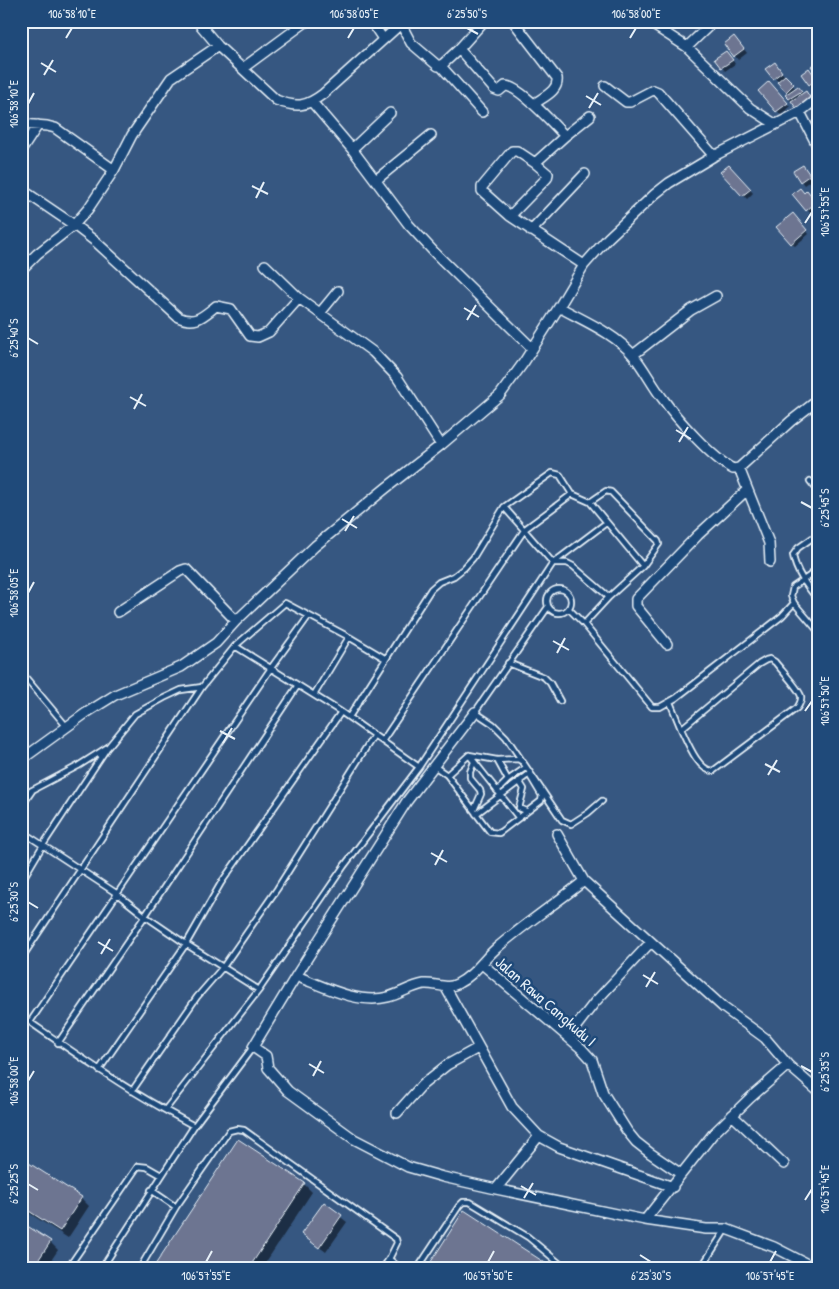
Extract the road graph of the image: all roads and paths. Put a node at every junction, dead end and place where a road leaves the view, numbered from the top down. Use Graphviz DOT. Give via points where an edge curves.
graph roads {
  1 [pos="197,21"];
  2 [pos="307,21"];
  3 [pos="371,21"];
  4 [pos="484,21"];
  5 [pos="512,21"];
  6 [pos="647,21"];
  7 [pos="714,21"];
  8 [pos="402,23"];
  9 [pos="383,40"];
  10 [pos="218,46"];
  11 [pos="688,47"];
  12 [pos="459,49"];
  13 [pos="440,65"];
  14 [pos="243,68"];
  15 [pos="605,86"];
  16 [pos="818,98"];
  17 [pos="312,102"];
  18 [pos="534,104"];
  19 [pos="482,112"];
  20 [pos="800,112"];
  21 [pos="390,113"];
  22 [pos="590,116"];
  23 [pos="21,124"];
  24 [pos="775,124"];
  25 [pos="38,125"];
  26 [pos="430,136"];
  27 [pos="564,136"];
  28 [pos="818,147"];
  29 [pos="352,149"];
  30 [pos="21,151"];
  31 [pos="714,156"];
  32 [pos="534,163"];
  33 [pos="114,170"];
  34 [pos="585,174"];
  35 [pos="376,180"];
  36 [pos="21,188"];
  37 [pos="510,216"];
  38 [pos="74,225"];
  39 [pos="531,231"];
  40 [pos="265,265"];
  41 [pos="584,265"];
  42 [pos="21,270"];
  43 [pos="338,291"];
  44 [pos="716,296"];
  45 [pos="299,298"];
  46 [pos="559,307"];
  47 [pos="320,313"];
  48 [pos="532,348"];
  49 [pos="633,355"];
  50 [pos="818,400"];
  51 [pos="441,445"];
  52 [pos="739,468"];
  53 [pos="810,481"];
  54 [pos="747,490"];
  55 [pos="818,491"];
  56 [pos="572,494"];
  57 [pos="590,502"];
  58 [pos="504,507"];
  59 [pos="606,523"];
  60 [pos="525,529"];
  61 [pos="818,534"];
  62 [pos="770,562"];
  63 [pos="553,563"];
  64 [pos="643,566"];
  65 [pos="818,570"];
  66 [pos="812,574"];
  67 [pos="803,581"];
  68 [pos="818,582"];
  69 [pos="610,597"];
  70 [pos="818,600"];
  71 [pos="794,603"];
  72 [pos="548,607"];
  73 [pos="569,609"];
  74 [pos="118,612"];
  75 [pos="308,616"];
  76 [pos="236,620"];
  77 [pos="584,624"];
  78 [pos="818,631"];
  79 [pos="349,637"];
  80 [pos="667,644"];
  81 [pos="235,646"];
  82 [pos="386,659"];
  83 [pos="508,663"];
  84 [pos="271,668"];
  85 [pos="21,672"];
  86 [pos="298,686"];
  87 [pos="202,687"];
  88 [pos="314,696"];
  89 [pos="560,701"];
  90 [pos="670,702"];
  91 [pos="342,712"];
  92 [pos="475,712"];
  93 [pos="349,717"];
  94 [pos="67,727"];
  95 [pos="681,728"];
  96 [pos="374,735"];
  97 [pos="383,740"];
  98 [pos="108,747"];
  99 [pos="469,755"];
  100 [pos="22,757"];
  101 [pos="497,760"];
  102 [pos="474,762"];
  103 [pos="434,766"];
  104 [pos="419,767"];
  105 [pos="525,768"];
  106 [pos="529,774"];
  107 [pos="447,775"];
  108 [pos="508,780"];
  109 [pos="519,781"];
  110 [pos="33,790"];
  111 [pos="497,791"];
  112 [pos="21,796"];
  113 [pos="500,796"];
  114 [pos="602,801"];
  115 [pos="21,807"];
  116 [pos="526,811"];
  117 [pos="475,812"];
  118 [pos="518,817"];
  119 [pos="21,832"];
  120 [pos="557,834"];
  121 [pos="43,845"];
  122 [pos="80,870"];
  123 [pos="584,881"];
  124 [pos="21,882"];
  125 [pos="116,893"];
  126 [pos="145,916"];
  127 [pos="651,942"];
  128 [pos="186,944"];
  129 [pos="21,959"];
  130 [pos="482,964"];
  131 [pos="223,966"];
  132 [pos="296,976"];
  133 [pos="446,988"];
  134 [pos="259,990"];
  135 [pos="21,1016"];
  136 [pos="30,1022"];
  137 [pos="568,1037"];
  138 [pos="58,1043"];
  139 [pos="253,1047"];
  140 [pos="478,1048"];
  141 [pos="788,1065"];
  142 [pos="99,1070"];
  143 [pos="818,1091"];
  144 [pos="132,1092"];
  145 [pos="165,1110"];
  146 [pos="398,1113"];
  147 [pos="732,1116"];
  148 [pos="194,1126"];
  149 [pos="539,1136"];
  150 [pos="784,1164"];
  151 [pos="682,1174"];
  152 [pos="161,1175"];
  153 [pos="672,1187"];
  154 [pos="496,1189"];
  155 [pos="151,1190"];
  156 [pos="176,1207"];
  157 [pos="645,1220"];
  158 [pos="726,1230"];
  159 [pos="389,1259"];
  160 [pos="68,1268"];
  161 [pos="102,1268"];
  162 [pos="140,1268"];
  163 [pos="383,1268"];
  164 [pos="400,1268"];
  165 [pos="418,1268"];
  166 [pos="564,1268"];
  167 [pos="701,1268"];
  168 [pos="815,1268"];
  1 -- 10 [label="street"];
  2 -- 14 [label="street"];
  3 -- 9 [label="street"];
  4 -- 12 [label="street"];
  5 -- 18 [label="street" via="557,78 556,88"];
  6 -- 11 [label="street"];
  7 -- 11 [label="street"];
  8 -- 9 [label="street"];
  8 -- 13 [label="street" via="411,42 434,64"];
  9 -- 17 [label="street"];
  10 -- 14 [label="street"];
  10 -- 33 [label="street" via="171,78 132,135"];
  11 -- 24 [label="street" via="750,108"];
  12 -- 13 [label="street"];
  12 -- 18 [label="street" via="496,91 508,86"];
  13 -- 19 [label="street"];
  14 -- 17 [label="street" via="276,100 301,105"];
  15 -- 31 [label="street" via="626,102 653,90 658,92"];
  16 -- 20 [label="street"];
  17 -- 29 [label="street"];
  18 -- 27 [label="street"];
  20 -- 24 [label="street"];
  20 -- 28 [label="street"];
  21 -- 29 [label="street"];
  22 -- 27 [label="street"];
  23 -- 25 [label="street"];
  24 -- 31 [label="street"];
  25 -- 30 [label="street"];
  25 -- 33 [label="street" via="55,128"];
  26 -- 35 [label="street"];
  27 -- 32 [label="street"];
  29 -- 35 [label="street"];
  31 -- 41 [label="street" via="655,194"];
  32 -- 37 [label="street" via="548,174 548,178"];
  32 -- 37 [label="street" via="517,151 512,152 482,187 482,191"];
  33 -- 38 [label="street"];
  34 -- 39 [label="street"];
  35 -- 48 [label="street" via="409,225"];
  36 -- 38 [label="street"];
  37 -- 39 [label="street"];
  38 -- 42 [label="street"];
  38 -- 45 [label="street" via="178,317 186,320 199,318 216,306 226,307 231,309 250,336 258,337 268,332"];
  39 -- 41 [label="street"];
  40 -- 45 [label="street"];
  41 -- 46 [label="street"];
  43 -- 47 [label="street"];
  44 -- 49 [label="street" via="691,310"];
  45 -- 47 [label="street"];
  46 -- 48 [label="street"];
  46 -- 49 [label="street" via="616,340"];
  47 -- 51 [label="street" via="373,352 397,378"];
  48 -- 51 [label="street" via="500,395"];
  49 -- 52 [label="street" via="664,400 702,444 729,467"];
  50 -- 52 [label="street"];
  51 -- 76 [label="street" via="315,546"];
  52 -- 54 [label="street"];
  53 -- 55 [label="lane"];
  54 -- 62 [label="street" via="769,544"];
  54 -- 80 [label="street" via="636,599 636,606"];
  56 -- 57 [label="lane"];
  56 -- 58 [label="lane" via="560,474 552,473"];
  56 -- 60 [label="lane"];
  57 -- 59 [label="lane"];
  57 -- 64 [label="lane" via="606,491 611,492 658,541 658,548"];
  58 -- 60 [label="lane"];
  58 -- 82 [label="lane" via="473,558 454,576 439,582 431,590"];
  59 -- 63 [label="lane"];
  59 -- 64 [label="lane"];
  60 -- 63 [label="lane"];
  60 -- 97 [label="lane"];
  61 -- 67 [label="lane" via="793,555"];
  63 -- 69 [label="lane" via="573,566"];
  63 -- 104 [label="lane"];
  64 -- 69 [label="lane"];
  65 -- 66 [label="lane"];
  66 -- 67 [label="lane"];
  66 -- 68 [label="lane"];
  67 -- 70 [label="lane"];
  67 -- 71 [label="lane" via="794,587 791,596"];
  69 -- 77 [label="lane"];
  71 -- 78 [label="lane"];
  71 -- 90 [label="lane" via="753,640"];
  72 -- 73 [label="lane" via="558,614"];
  72 -- 73 [label="lane" via="548,596 553,590 560,589 569,595"];
  72 -- 83 [label="lane"];
  73 -- 77 [label="lane"];
  74 -- 76 [label="street" via="186,569"];
  75 -- 79 [label="lane"];
  75 -- 81 [label="lane" via="284,603"];
  75 -- 84 [label="lane"];
  76 -- 94 [label="street" via="216,643 181,667 115,695"];
  77 -- 90 [label="lane" via="652,706 660,707"];
  79 -- 82 [label="lane"];
  79 -- 88 [label="lane"];
  81 -- 84 [label="lane"];
  81 -- 87 [label="lane"];
  82 -- 93 [label="lane"];
  83 -- 89 [label="lane" via="544,677"];
  83 -- 92 [label="lane"];
  84 -- 86 [label="lane"];
  84 -- 125 [label="lane"];
  85 -- 94 [label="lane"];
  86 -- 88 [label="lane"];
  86 -- 126 [label="lane"];
  87 -- 98 [label="lane" via="181,690 135,714"];
  87 -- 122 [label="lane"];
  88 -- 91 [label="lane"];
  90 -- 95 [label="lane"];
  91 -- 93 [label="lane"];
  91 -- 128 [label="lane" via="221,883"];
  92 -- 103 [label="street"];
  92 -- 114 [label="lane" via="494,724 506,737 562,820 572,824"];
  93 -- 96 [label="lane"];
  94 -- 100 [label="street"];
  95 -- 95 [label="lane" via="766,660 775,662 801,696 797,708 713,771 703,767"];
  96 -- 97 [label="lane"];
  96 -- 131 [label="lane" via="277,889"];
  97 -- 104 [label="lane"];
  98 -- 110 [label="lane"];
  98 -- 121 [label="lane"];
  99 -- 101 [label="lane"];
  99 -- 102 [label="lane"];
  99 -- 107 [label="lane"];
  101 -- 105 [label="lane" via="520,760"];
  101 -- 108 [label="lane"];
  102 -- 111 [label="lane"];
  102 -- 117 [label="lane" via="470,778 482,794"];
  103 -- 107 [label="lane"];
  103 -- 132 [label="street" via="407,801"];
  104 -- 134 [label="lane" via="344,866"];
  105 -- 106 [label="lane"];
  105 -- 108 [label="lane"];
  106 -- 109 [label="lane"];
  106 -- 116 [label="lane" via="542,799"];
  107 -- 117 [label="lane"];
  108 -- 111 [label="lane"];
  109 -- 113 [label="lane"];
  109 -- 116 [label="lane" via="524,789 518,808"];
  110 -- 112 [label="lane"];
  110 -- 115 [label="lane"];
  111 -- 113 [label="lane"];
  113 -- 117 [label="lane"];
  113 -- 118 [label="lane"];
  116 -- 118 [label="lane"];
  117 -- 118 [label="lane" via="495,834"];
  119 -- 121 [label="lane"];
  120 -- 123 [label="street"];
  121 -- 122 [label="lane"];
  121 -- 124 [label="lane"];
  122 -- 125 [label="lane"];
  122 -- 129 [label="lane"];
  123 -- 127 [label="street"];
  123 -- 130 [label="street" via="497,947"];
  125 -- 126 [label="lane"];
  125 -- 136 [label="lane"];
  126 -- 128 [label="lane"];
  126 -- 138 [label="lane"];
  127 -- 137 [label="street" via="595,1002"];
  127 -- 141 [label="street" via="724,1008 765,1038"];
  128 -- 131 [label="lane"];
  128 -- 142 [label="lane"];
  130 -- 133 [label="street" via="463,981"];
  130 -- 137 [label="street, Jalan Rawa Cangkudu I"];
  131 -- 134 [label="lane"];
  131 -- 144 [label="lane" via="197,997"];
  132 -- 133 [label="street" via="355,996 375,999 423,984"];
  132 -- 139 [label="street"];
  133 -- 140 [label="street"];
  134 -- 145 [label="lane"];
  135 -- 136 [label="lane"];
  136 -- 138 [label="lane"];
  137 -- 151 [label="street, Jalan Rawa Cangkudu I" via="592,1060 603,1093 627,1131 643,1148"];
  138 -- 142 [label="lane"];
  139 -- 148 [label="lane"];
  139 -- 154 [label="street" via="266,1056 268,1068 288,1091 354,1139 408,1166"];
  140 -- 146 [label="street" via="447,1065 422,1085"];
  140 -- 149 [label="street" via="512,1107"];
  141 -- 143 [label="street"];
  141 -- 147 [label="street"];
  142 -- 144 [label="lane"];
  144 -- 145 [label="lane"];
  145 -- 148 [label="lane"];
  147 -- 150 [label="street"];
  147 -- 151 [label="street" via="713,1134"];
  148 -- 152 [label="lane"];
  149 -- 153 [label="street" via="559,1147"];
  149 -- 154 [label="street"];
  151 -- 153 [label="street"];
  152 -- 155 [label="lane"];
  152 -- 160 [label="lane" via="147,1166 138,1166"];
  153 -- 157 [label="street"];
  154 -- 157 [label="street"];
  155 -- 156 [label="lane"];
  155 -- 161 [label="lane"];
  156 -- 159 [label="lane" via="229,1131 244,1130 396,1240"];
  156 -- 162 [label="lane"];
  157 -- 158 [label="street"];
  158 -- 167 [label="lane"];
  158 -- 168 [label="street" via="774,1247"];
  159 -- 163 [label="lane"];
  159 -- 164 [label="lane"];
  165 -- 166 [label="lane" via="458,1206 470,1202 528,1237"];
}
